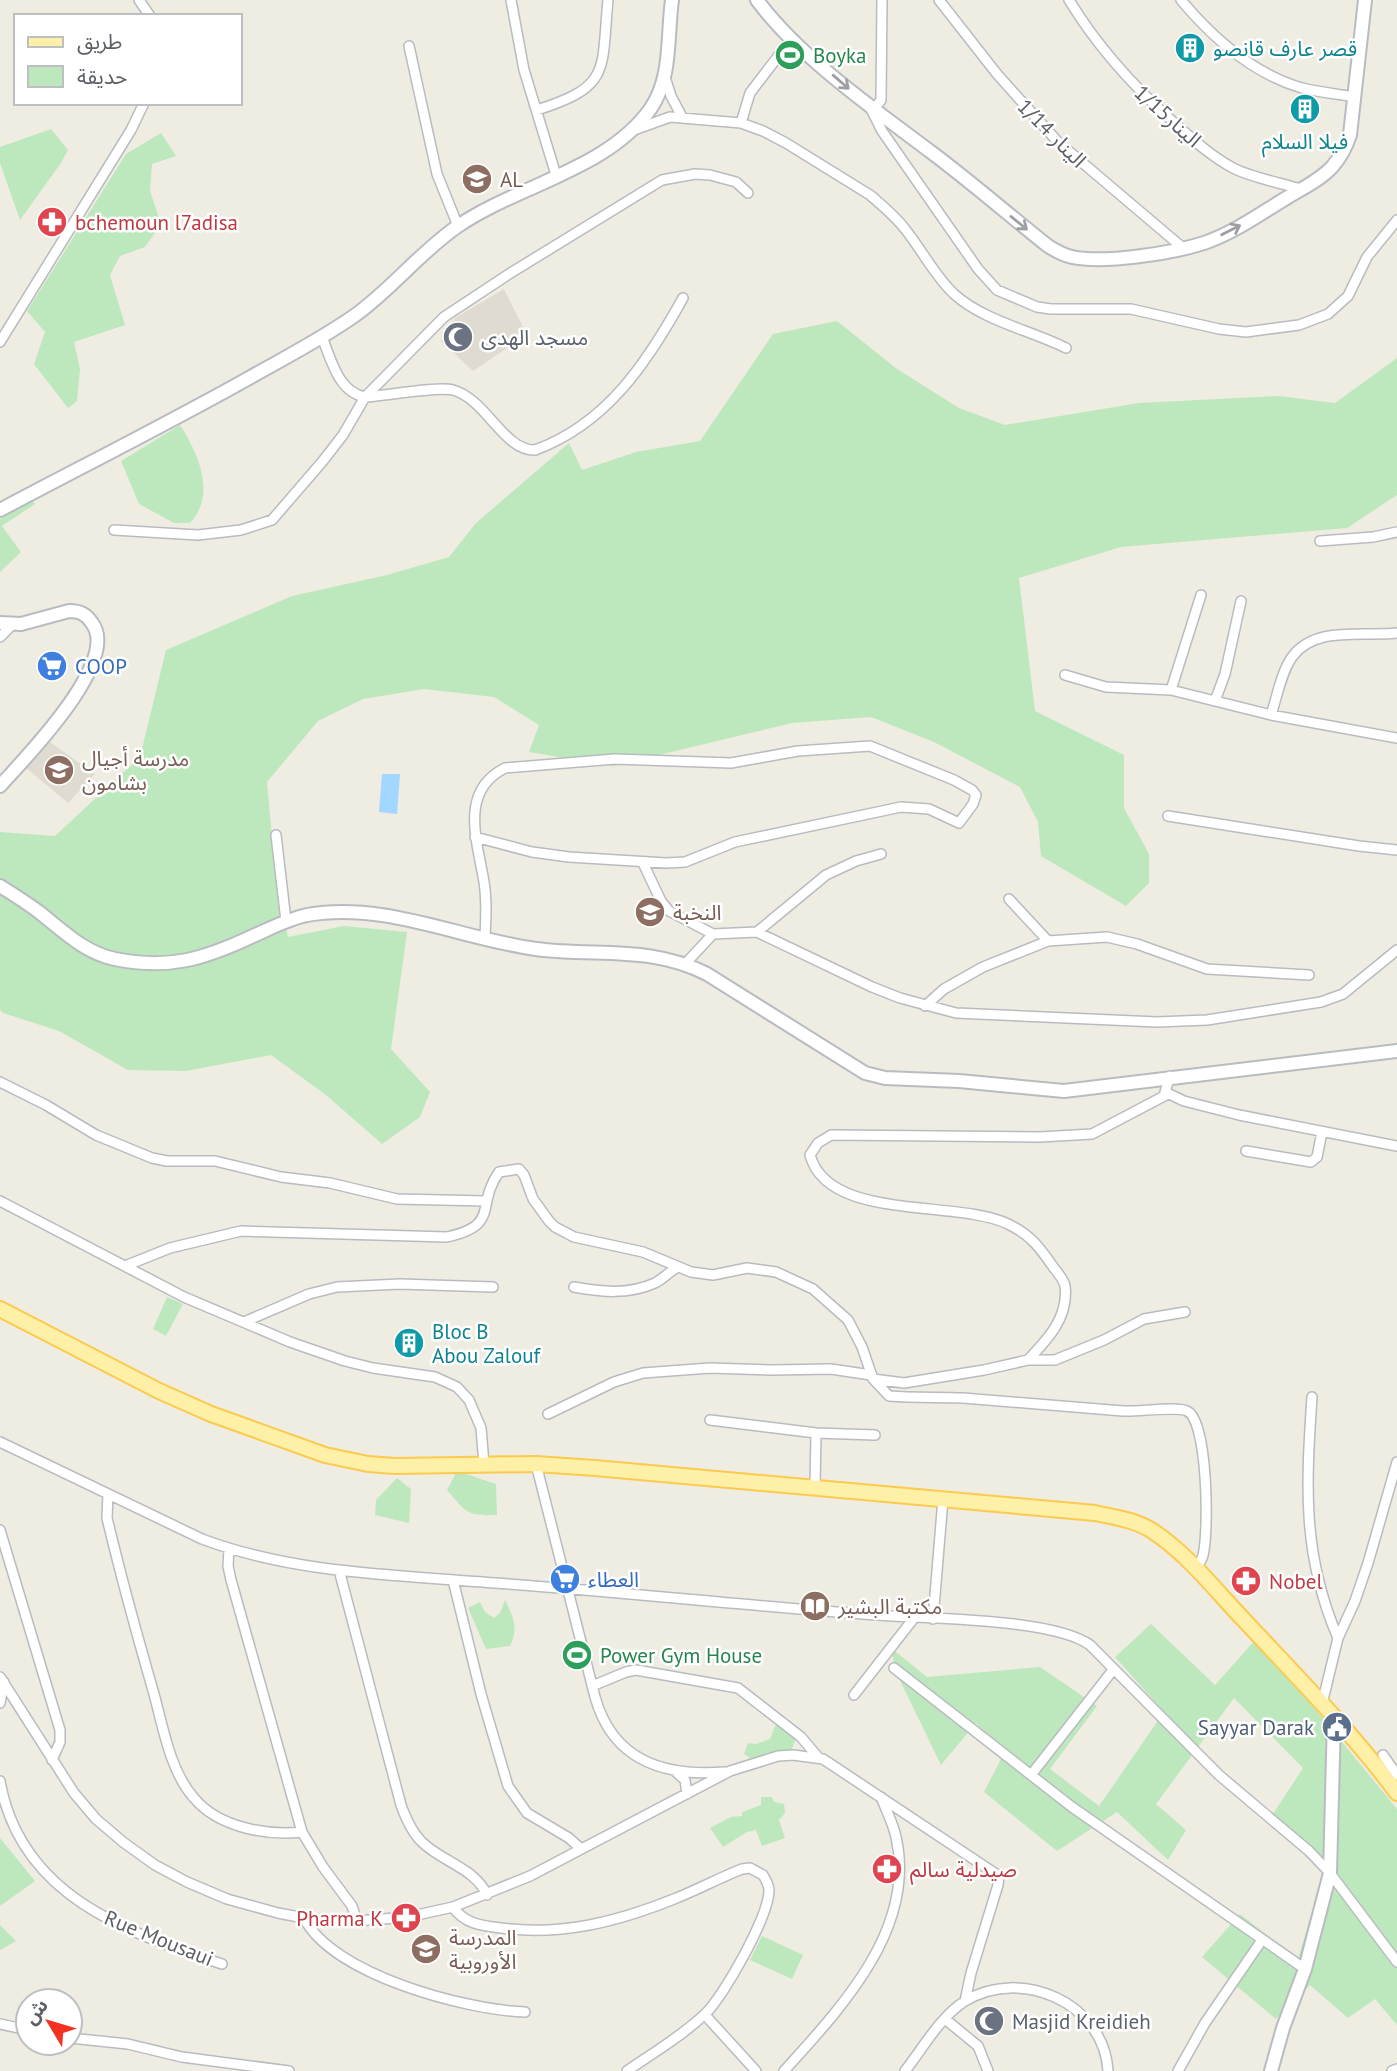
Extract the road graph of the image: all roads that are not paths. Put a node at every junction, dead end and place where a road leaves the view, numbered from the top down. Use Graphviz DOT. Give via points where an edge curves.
graph roads {
  1 [pos="511,0"];
  2 [pos="608,0"];
  3 [pos="672,0"];
  4 [pos="757,0"];
  5 [pos="882,0"];
  6 [pos="939,0"];
  7 [pos="1069,0"];
  8 [pos="1181,0"];
  9 [pos="1358,0"];
  10 [pos="1365,0"];
  11 [pos="792,38"];
  12 [pos="410,47"];
  13 [pos="664,75"];
  14 [pos="1355,97"];
  15 [pos="144,105"];
  16 [pos="872,107"];
  17 [pos="537,110"];
  18 [pos="682,117"];
  19 [pos="741,123"];
  20 [pos="632,130"];
  21 [pos="556,175"];
  22 [pos="1300,190"];
  23 [pos="748,193"];
  24 [pos="1397,220"];
  25 [pos="458,226"];
  26 [pos="1183,248"];
  27 [pos="683,298"];
  28 [pos="322,337"];
  29 [pos="0,342"];
  30 [pos="1066,348"];
  31 [pos="365,397"];
  32 [pos="0,510"];
  33 [pos="114,530"];
  34 [pos="1397,532"];
  35 [pos="1320,541"];
  36 [pos="1201,595"];
  37 [pos="1241,601"];
  38 [pos="6,623"];
  39 [pos="1397,633"];
  40 [pos="0,637"];
  41 [pos="1065,675"];
  42 [pos="1171,690"];
  43 [pos="1215,701"];
  44 [pos="1271,715"];
  45 [pos="1397,738"];
  46 [pos="0,786"];
  47 [pos="1168,817"];
  48 [pos="276,835"];
  49 [pos="475,837"];
  50 [pos="1397,850"];
  51 [pos="881,854"];
  52 [pos="643,863"];
  53 [pos="0,886"];
  54 [pos="1009,899"];
  55 [pos="286,921"];
  56 [pos="757,932"];
  57 [pos="713,934"];
  58 [pos="485,937"];
  59 [pos="1048,941"];
  60 [pos="1397,950"];
  61 [pos="686,963"];
  62 [pos="1310,975"];
  63 [pos="925,1006"];
  64 [pos="1397,1051"];
  65 [pos="1170,1076"];
  66 [pos="0,1082"];
  67 [pos="1168,1094"];
  68 [pos="1322,1132"];
  69 [pos="1397,1146"];
  70 [pos="1246,1151"];
  71 [pos="0,1201"];
  72 [pos="486,1201"];
  73 [pos="125,1266"];
  74 [pos="678,1267"];
  75 [pos="493,1287"];
  76 [pos="574,1287"];
  77 [pos="0,1309"];
  78 [pos="1185,1312"];
  79 [pos="244,1322"];
  80 [pos="1028,1360"];
  81 [pos="872,1377"];
  82 [pos="1312,1397"];
  83 [pos="548,1414"];
  84 [pos="710,1420"];
  85 [pos="816,1433"];
  86 [pos="875,1435"];
  87 [pos="0,1442"];
  88 [pos="1397,1462"];
  89 [pos="484,1464"];
  90 [pos="536,1465"];
  91 [pos="815,1487"];
  92 [pos="108,1494"];
  93 [pos="943,1499"];
  94 [pos="0,1530"];
  95 [pos="229,1549"];
  96 [pos="1196,1569"];
  97 [pos="339,1570"];
  98 [pos="453,1580"];
  99 [pos="568,1590"];
  100 [pos="914,1618"];
  101 [pos="933,1619"];
  102 [pos="1338,1638"];
  103 [pos="894,1668"];
  104 [pos="1113,1670"];
  105 [pos="2,1680"];
  106 [pos="592,1686"];
  107 [pos="854,1695"];
  108 [pos="0,1703"];
  109 [pos="1322,1704"];
  110 [pos="1334,1718"];
  111 [pos="817,1756"];
  112 [pos="52,1760"];
  113 [pos="1379,1769"];
  114 [pos="675,1771"];
  115 [pos="730,1771"];
  116 [pos="1031,1774"];
  117 [pos="1397,1775"];
  118 [pos="0,1781"];
  119 [pos="1397,1793"];
  120 [pos="687,1794"];
  121 [pos="881,1797"];
  122 [pos="302,1832"];
  123 [pos="581,1849"];
  124 [pos="1330,1872"];
  125 [pos="487,1895"];
  126 [pos="453,1908"];
  127 [pos="304,1919"];
  128 [pos="356,1921"];
  129 [pos="1262,1940"];
  130 [pos="1397,1962"];
  131 [pos="222,1964"];
  132 [pos="1305,1969"];
  133 [pos="965,2001"];
  134 [pos="525,2012"];
  135 [pos="705,2015"];
  136 [pos="945,2019"];
  137 [pos="84,2040"];
  138 [pos="1397,2069"];
  139 [pos="289,2071"];
  140 [pos="627,2071"];
  141 [pos="755,2071"];
  142 [pos="783,2071"];
  143 [pos="905,2071"];
  144 [pos="988,2071"];
  145 [pos="1108,2071"];
  146 [pos="1178,2071"];
  147 [pos="1271,2071"];
  148 [pos="1392,2071"];
  1 -- 17 [label="street"];
  2 -- 17 [label="street" via="598,77 584,91"];
  3 -- 13 [label="street"];
  4 -- 11 [label="street"];
  5 -- 16 [label="street" via="881,100"];
  6 -- 26 [label="street, الينار 1/14" via="997,75 1058,142"];
  7 -- 22 [label="street, الينار1/15" via="1114,65 1195,142 1239,171"];
  8 -- 14 [label="street" via="1210,32 1261,70 1301,87"];
  9 -- 10 [label="street"];
  10 -- 14 [label="street"];
  11 -- 16 [label="street, one-way"];
  11 -- 19 [label="street" via="750,93"];
  12 -- 25 [label="street" via="437,174"];
  13 -- 18 [label="street"];
  13 -- 20 [label="street" via="652,107"];
  14 -- 22 [label="street" via="1347,147 1319,179"];
  15 -- 29 [label="street"];
  16 -- 24 [label="street" via="882,131 978,269 997,290 1037,307 1131,309 1246,332 1299,325 1328,314 1348,296 1367,257"];
  16 -- 26 [label="street, one-way" via="1057,253 1104,259"];
  17 -- 21 [label="street"];
  18 -- 19 [label="street"];
  18 -- 20 [label="street"];
  19 -- 30 [label="street" via="786,143 883,206 964,302"];
  20 -- 21 [label="street" via="604,152"];
  21 -- 25 [label="street"];
  26 -- 22 [label="street, one-way" via="1233,229"];
  23 -- 31 [label="street" via="736,182 710,175 662,180 444,317"];
  25 -- 28 [label="street" via="356,314"];
  27 -- 31 [label="street" via="625,388 579,427 535,450 517,446 477,404 451,389"];
  28 -- 31 [label="street" via="342,382 352,393"];
  28 -- 32 [label="street"];
  31 -- 33 [label="street" via="343,435 272,520 241,530 198,535"];
  34 -- 35 [label="street"];
  36 -- 42 [label="street"];
  37 -- 43 [label="street"];
  38 -- 40 [label="street"];
  38 -- 46 [label="street" via="36,622 76,611 95,627 98,643 83,683"];
  39 -- 44 [label="street" via="1340,635 1308,642 1292,657"];
  41 -- 42 [label="street" via="1106,687"];
  42 -- 43 [label="street"];
  43 -- 44 [label="street"];
  44 -- 45 [label="street"];
  47 -- 50 [label="street"];
  48 -- 55 [label="street"];
  49 -- 52 [label="street" via="545,853"];
  49 -- 52 [label="street" via="476,800 482,786 494,774 517,766 615,759 731,763 798,751 870,746 954,780 976,795 959,823 929,810 901,807 735,842 685,862"];
  49 -- 58 [label="street" via="484,884"];
  51 -- 56 [label="street" via="826,875"];
  52 -- 57 [label="street" via="669,911"];
  53 -- 55 [label="street" via="93,952 138,962 172,964 196,959"];
  54 -- 59 [label="street"];
  55 -- 58 [label="street" via="319,914 360,914"];
  56 -- 57 [label="street"];
  56 -- 63 [label="street" via="872,987"];
  57 -- 61 [label="street"];
  58 -- 61 [label="street" via="536,949 654,956"];
  59 -- 62 [label="street" via="1107,937 1207,969"];
  59 -- 63 [label="street" via="983,967 944,989"];
  60 -- 63 [label="street" via="1343,994 1303,1006 1207,1020 956,1013"];
  61 -- 65 [label="street" via="877,1077 1063,1091"];
  64 -- 65 [label="street"];
  65 -- 67 [label="street" via="1164,1091"];
  66 -- 72 [label="street" via="96,1135 167,1161 215,1161 397,1199"];
  67 -- 68 [label="street"];
  67 -- 80 [label="street" via="1092,1135 831,1135 810,1155 813,1168 842,1193 1006,1223 1035,1241 1065,1284 1063,1313 1050,1337"];
  68 -- 69 [label="street"];
  68 -- 70 [label="street" via="1317,1157 1311,1162"];
  71 -- 73 [label="street"];
  72 -- 73 [label="street" via="475,1228 447,1237 241,1231 170,1248"];
  72 -- 74 [label="street" via="499,1172 519,1169 533,1199 555,1227 574,1237 643,1252"];
  73 -- 79 [label="street"];
  74 -- 76 [label="street" via="658,1282 625,1292"];
  74 -- 81 [label="street" via="703,1275 747,1268 776,1272 813,1289 848,1320"];
  75 -- 79 [label="street" via="337,1287"];
  77 -- 89 [label="main road" via="159,1391 325,1455 395,1466"];
  78 -- 80 [label="street" via="1144,1319 1055,1360"];
  79 -- 89 [label="street" via="345,1361 435,1377 457,1387 469,1400 481,1428"];
  80 -- 81 [label="street" via="904,1383"];
  81 -- 83 [label="street" via="831,1369 710,1368 643,1373"];
  81 -- 96 [label="street" via="889,1396 1190,1413 1198,1429 1205,1481 1203,1556"];
  82 -- 102 [label="street" via="1310,1545 1320,1593"];
  84 -- 85 [label="street"];
  85 -- 86 [label="street"];
  85 -- 91 [label="street"];
  87 -- 92 [label="street"];
  88 -- 102 [label="street" via="1368,1563"];
  89 -- 90 [label="main road"];
  90 -- 91 [label="main road"];
  90 -- 99 [label="street"];
  91 -- 93 [label="main road"];
  92 -- 95 [label="street"];
  92 -- 122 [label="street" via="107,1518 149,1678 172,1756 188,1790 204,1808 225,1820 275,1833"];
  93 -- 96 [label="main road" via="1118,1518 1149,1529"];
  93 -- 101 [label="street"];
  94 -- 112 [label="street" via="60,1730"];
  95 -- 97 [label="street"];
  95 -- 122 [label="street" via="231,1580"];
  96 -- 109 [label="main road"];
  97 -- 98 [label="street"];
  97 -- 125 [label="street" via="407,1821 422,1842 479,1881"];
  98 -- 99 [label="street"];
  98 -- 123 [label="street" via="508,1786 527,1813"];
  99 -- 100 [label="street"];
  99 -- 106 [label="street"];
  100 -- 101 [label="street"];
  100 -- 107 [label="street"];
  101 -- 104 [label="street" via="1075,1635"];
  102 -- 109 [label="street"];
  103 -- 116 [label="street"];
  104 -- 116 [label="street"];
  104 -- 124 [label="street" via="1219,1775"];
  105 -- 108 [label="street"];
  105 -- 112 [label="street"];
  106 -- 111 [label="street" via="636,1671 738,1688 802,1737"];
  106 -- 114 [label="street" via="600,1712 618,1741 641,1760"];
  109 -- 110 [label="main road"];
  110 -- 113 [label="main road"];
  110 -- 124 [label="street"];
  111 -- 115 [label="street" via="778,1756"];
  111 -- 121 [label="street"];
  112 -- 127 [label="street" via="96,1819 155,1865 227,1899"];
  113 -- 117 [label="street" via="1384,1755"];
  113 -- 119 [label="main road"];
  114 -- 115 [label="street"];
  114 -- 120 [label="street" via="685,1780"];
  115 -- 120 [label="street"];
  116 -- 129 [label="street"];
  118 -- 131 [label="street, Rue Mousaui" via="24,1844 70,1895 132,1931"];
  120 -- 123 [label="street"];
  121 -- 133 [label="street" via="999,1876"];
  121 -- 142 [label="street" via="896,1837 900,1867 887,1930 863,1975"];
  122 -- 128 [label="street" via="352,1906"];
  123 -- 125 [label="street"];
  124 -- 130 [label="street"];
  124 -- 132 [label="street"];
  125 -- 126 [label="street"];
  126 -- 128 [label="street"];
  126 -- 135 [label="street" via="464,1919 490,1927 531,1931 577,1928 654,1906 742,1869 757,1871 767,1883 767,1900 735,1971"];
  127 -- 128 [label="street"];
  127 -- 134 [label="street" via="328,1946 368,1970 442,1998 485,2009"];
  129 -- 132 [label="street"];
  129 -- 146 [label="street"];
  132 -- 147 [label="street"];
  133 -- 136 [label="street"];
  133 -- 145 [label="street" via="1009,1987 1053,1995 1092,2028"];
  135 -- 140 [label="street"];
  135 -- 141 [label="street"];
  136 -- 143 [label="street"];
  136 -- 144 [label="street" via="978,2046"];
  137 -- 139 [label="street"];
  138 -- 148 [label="street"];
}
